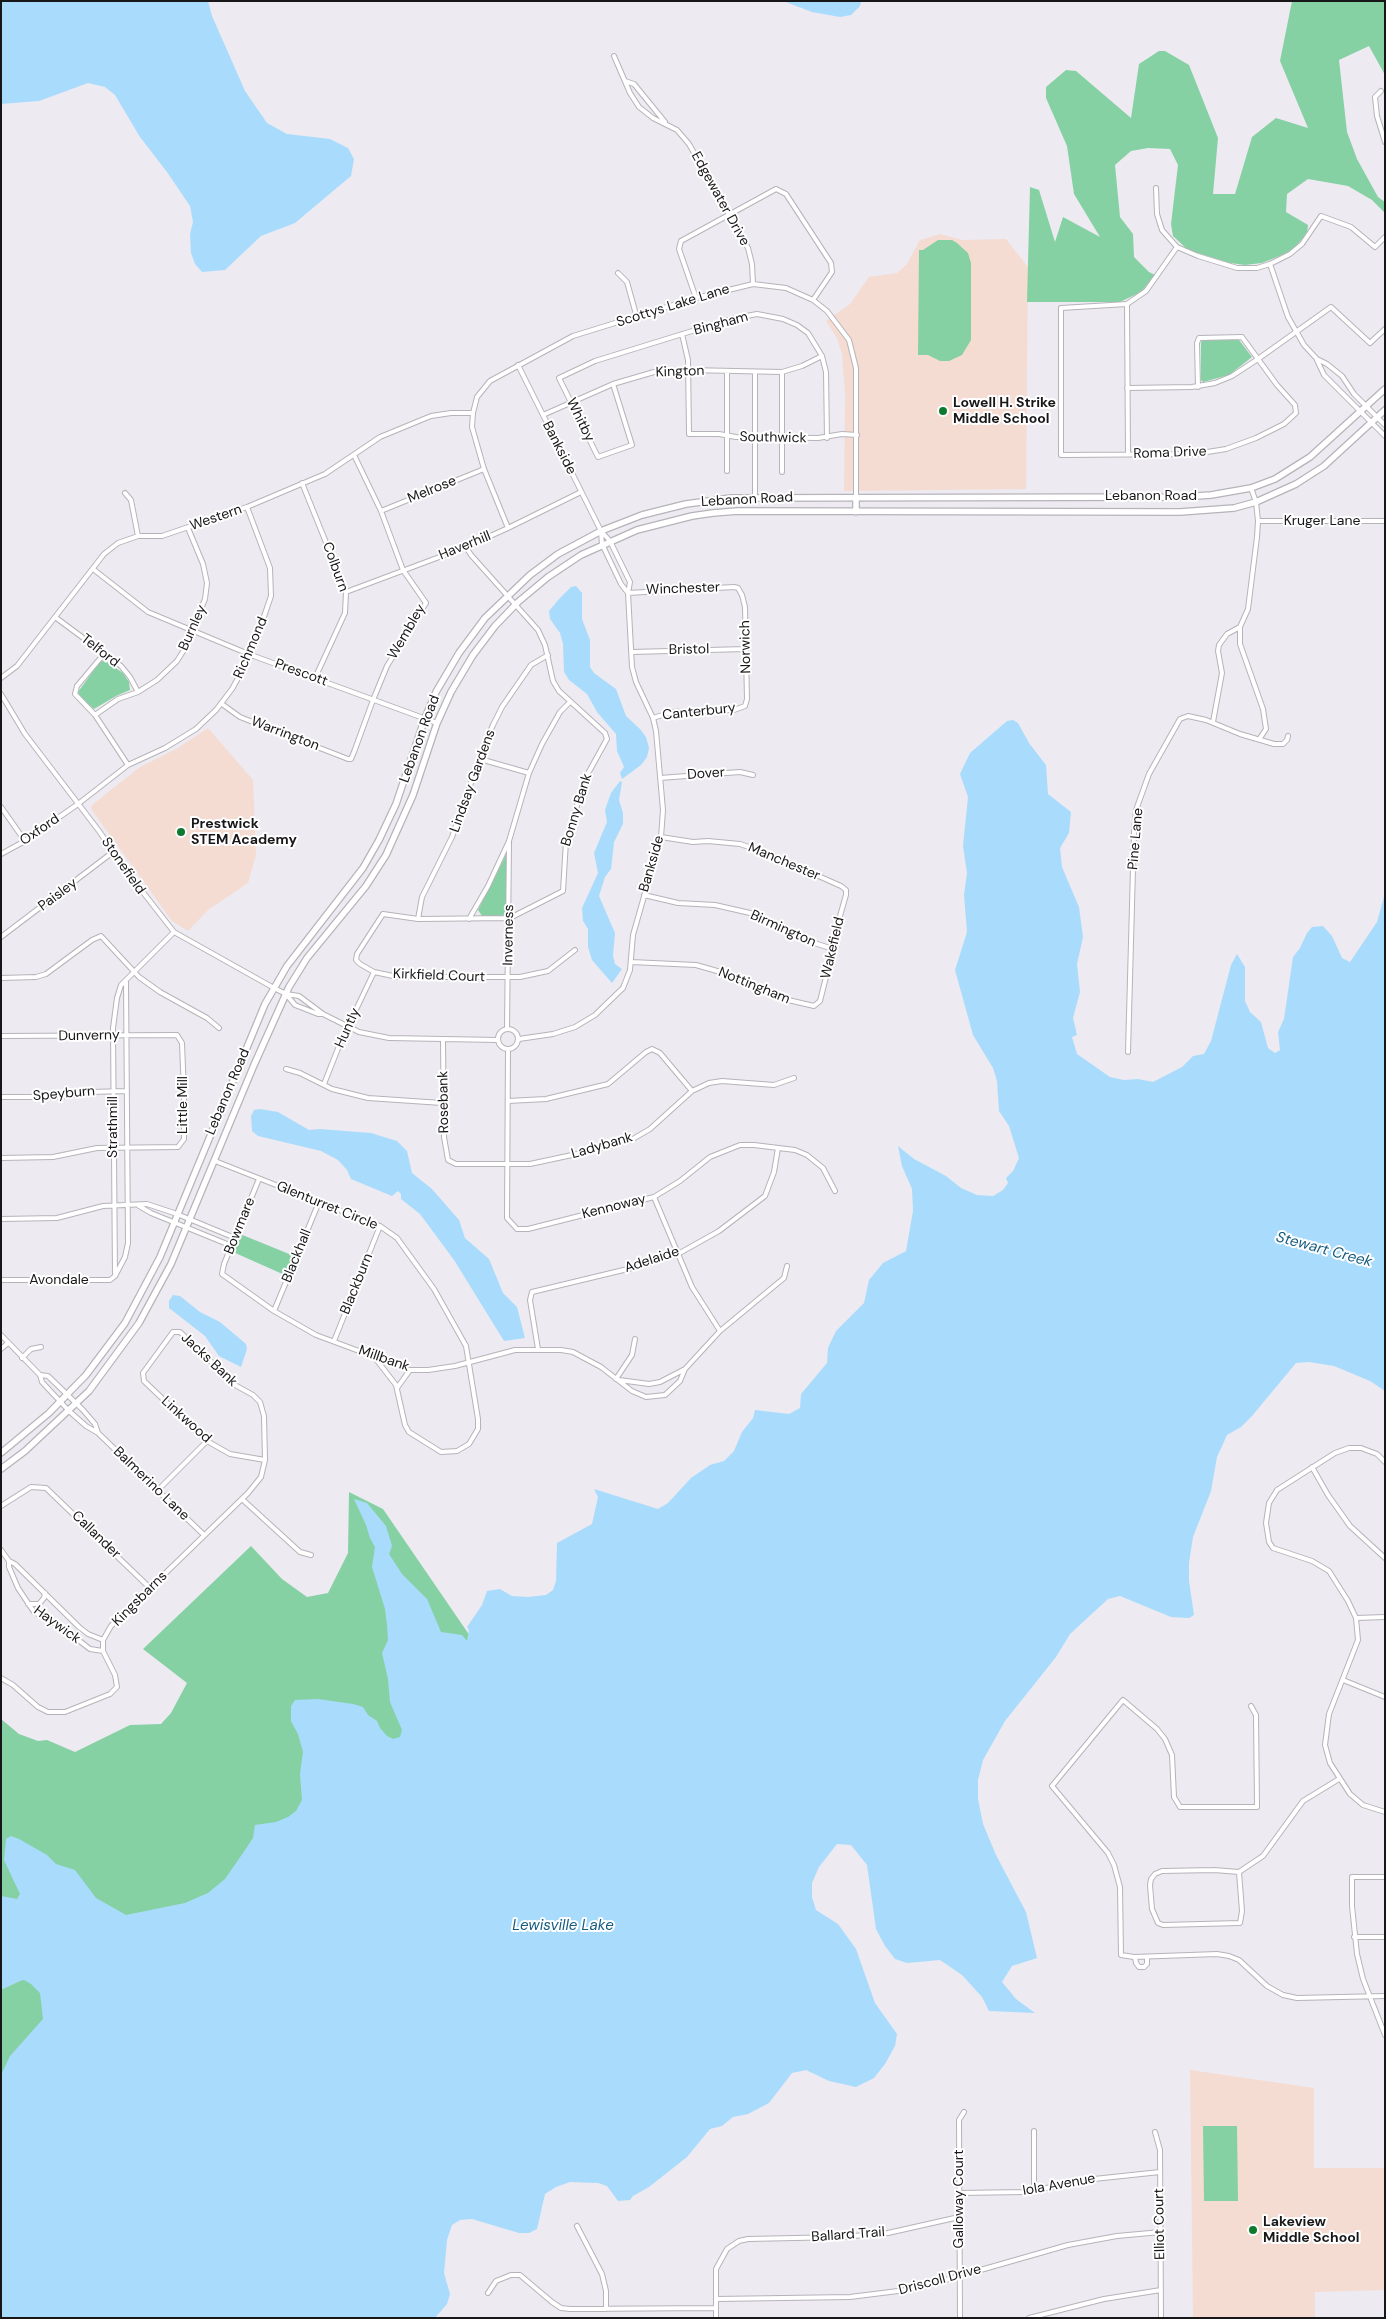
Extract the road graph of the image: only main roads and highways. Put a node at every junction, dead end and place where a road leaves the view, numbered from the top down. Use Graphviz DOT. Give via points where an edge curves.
graph roads {
  1 [pos="1385,389"];
  2 [pos="1385,410"];
  3 [pos="856,497"];
  4 [pos="856,512"];
  5 [pos="1,1453"];
  6 [pos="1,1469"];
  1 -- 3 [label="main road, Lebanon Road" via="1310,457 1275,479 1251,488 1182,497"];
  2 -- 4 [label="main road, Lebanon Road" via="1324,466 1296,484 1234,508 1180,512"];
  3 -- 4 [label="main road"];
  3 -- 5 [label="main road, Lebanon Road" via="731,498 642,514 558,554 507,595 485,618 458,653 436,692 396,804 379,840 363,868 306,938 274,988 148,1284 125,1323 86,1375"];
  4 -- 6 [label="main road, Lebanon Road" via="738,512 692,516 637,530 602,544 548,577 495,626 451,692 413,795 386,854 366,886 307,958 286,994 165,1276 139,1323 106,1369 69,1411"];
}
